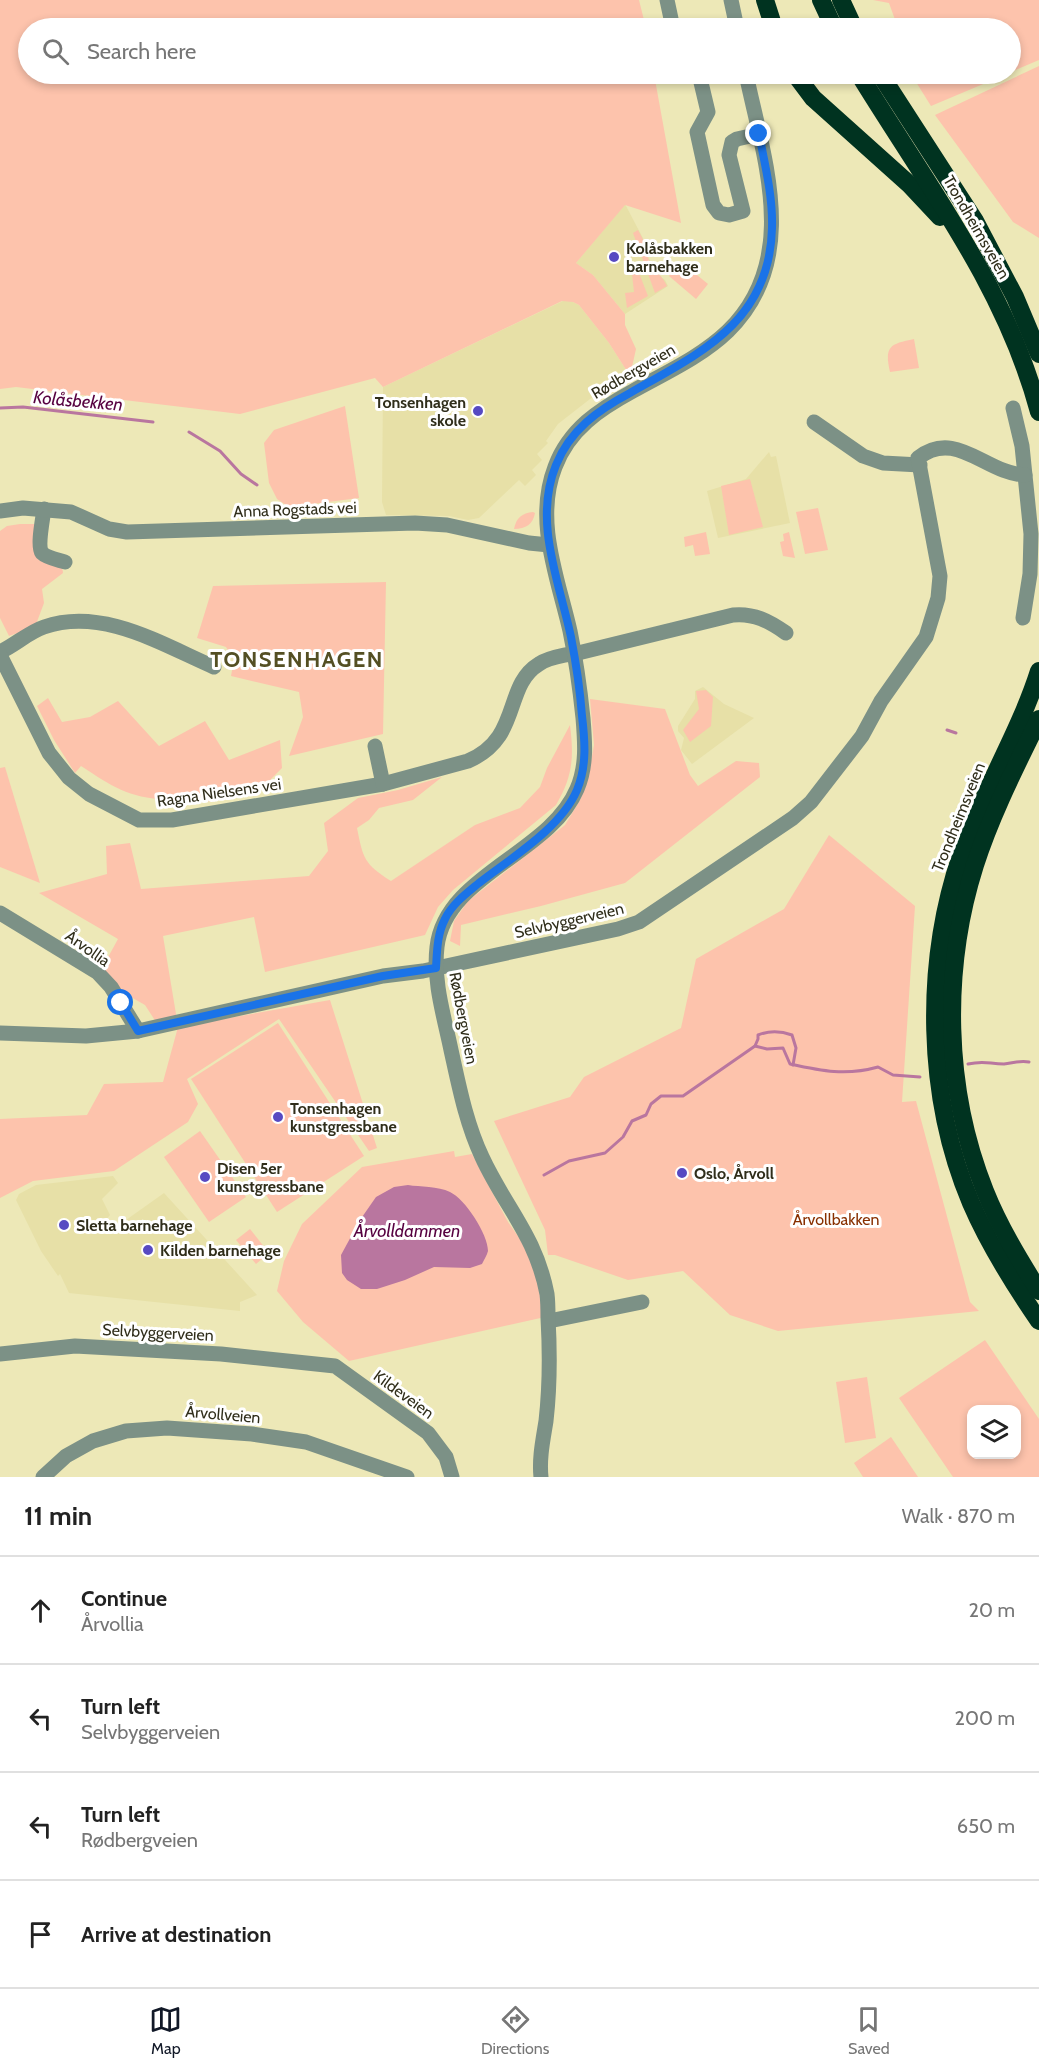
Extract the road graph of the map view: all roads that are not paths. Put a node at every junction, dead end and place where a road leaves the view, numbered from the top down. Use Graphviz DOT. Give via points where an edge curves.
graph roads {
  1 [pos="667,0"];
  2 [pos="731,0"];
  3 [pos="765,0"];
  4 [pos="821,0"];
  5 [pos="841,0"];
  6 [pos="671,18"];
  7 [pos="735,18"];
  8 [pos="771,18"];
  9 [pos="829,18"];
  10 [pos="849,18"];
  11 [pos="701,84"];
  12 [pos="748,84"];
  13 [pos="802,84"];
  14 [pos="865,84"];
  15 [pos="886,84"];
  16 [pos="759,134"];
  17 [pos="964,242"];
  18 [pos="1039,354"];
  19 [pos="1013,408"];
  20 [pos="1039,412"];
  21 [pos="814,422"];
  22 [pos="920,465"];
  23 [pos="1025,474"];
  24 [pos="44,509"];
  25 [pos="0,511"];
  26 [pos="549,545"];
  27 [pos="65,562"];
  28 [pos="1023,618"];
  29 [pos="786,633"];
  30 [pos="0,653"];
  31 [pos="574,653"];
  32 [pos="213,667"];
  33 [pos="1039,671"];
  34 [pos="1039,719"];
  35 [pos="375,746"];
  36 [pos="383,784"];
  37 [pos="0,913"];
  38 [pos="436,968"];
  39 [pos="138,1031"];
  40 [pos="0,1033"];
  41 [pos="1039,1291"];
  42 [pos="642,1302"];
  43 [pos="549,1321"];
  44 [pos="1039,1321"];
  45 [pos="0,1354"];
  46 [pos="314,1363"];
  47 [pos="43,1477"];
  48 [pos="407,1477"];
  49 [pos="452,1477"];
  50 [pos="541,1477"];
  1 -- 6 [label="street"];
  2 -- 7 [label="street"];
  3 -- 8 [label="highway"];
  4 -- 9 [label="highway"];
  5 -- 10 [label="highway"];
  11 -- 16 [label="street" via="708,112 698,132 713,205 719,213 742,211 729,155 732,142"];
  12 -- 16 [label="street, Rødbergveien"];
  13 -- 17 [label="highway"];
  14 -- 17 [label="highway, Trondheimsveien"];
  15 -- 18 [label="highway, Trondheimsveien" via="975,221"];
  16 -- 26 [label="street, Rødbergveien" via="772,227 767,264 754,297 728,331 705,350 609,404 575,433 558,460 549,487"];
  17 -- 20 [label="highway, Trondheimsveien" via="1018,348"];
  19 -- 23 [label="street"];
  21 -- 22 [label="street" via="871,459"];
  22 -- 23 [label="street" via="918,458 925,453 947,447 1010,473"];
  22 -- 38 [label="street, Selvbyggerveien" via="940,576 926,637 862,736 811,802 639,922"];
  23 -- 28 [label="street" via="1031,563"];
  24 -- 25 [label="street, Anna Rogstads vei"];
  24 -- 26 [label="street, Anna Rogstads vei" via="70,512 109,529 127,532 415,523 447,525"];
  24 -- 27 [label="street" via="41,552"];
  26 -- 31 [label="street, Rødbergveien"];
  29 -- 31 [label="street" via="764,619 743,614"];
  30 -- 32 [label="street" via="42,628 64,622 90,622 115,625"];
  30 -- 36 [label="street, Ragna Nielsens vei" via="49,753 69,778 89,794 139,820 187,818"];
  31 -- 36 [label="street, Ragna Nielsens vei" via="540,663 526,675 504,730 494,745 478,757"];
  31 -- 38 [label="street, Rødbergveien" via="585,749 577,791 552,824 451,909 440,931"];
  33 -- 44 [label="highway, Trondheimsveien" via="954,876 939,955 935,1018 940,1085 963,1183 995,1251"];
  34 -- 41 [label="highway, Trondheimsveien" via="975,864 959,938 952,1022 957,1083 976,1164 1009,1242"];
  35 -- 36 [label="street"];
  37 -- 39 [label="street, Årvollia" via="97,972"];
  38 -- 39 [label="street, Selvbyggerveien" via="383,976"];
  38 -- 43 [label="street, Rødbergveien" via="468,1121 481,1156 532,1244 547,1296"];
  39 -- 40 [label="street, Selvbyggerveien" via="86,1036"];
  42 -- 43 [label="street"];
  43 -- 50 [label="street, Rødbergveien" via="550,1378"];
  45 -- 46 [label="street, Selvbyggerveien" via="75,1346"];
  46 -- 49 [label="street, Kildeveien" via="335,1366 419,1425 442,1450"];
  47 -- 48 [label="street, Årvollveien" via="66,1456 93,1441 126,1431 167,1428 306,1442"];
}
